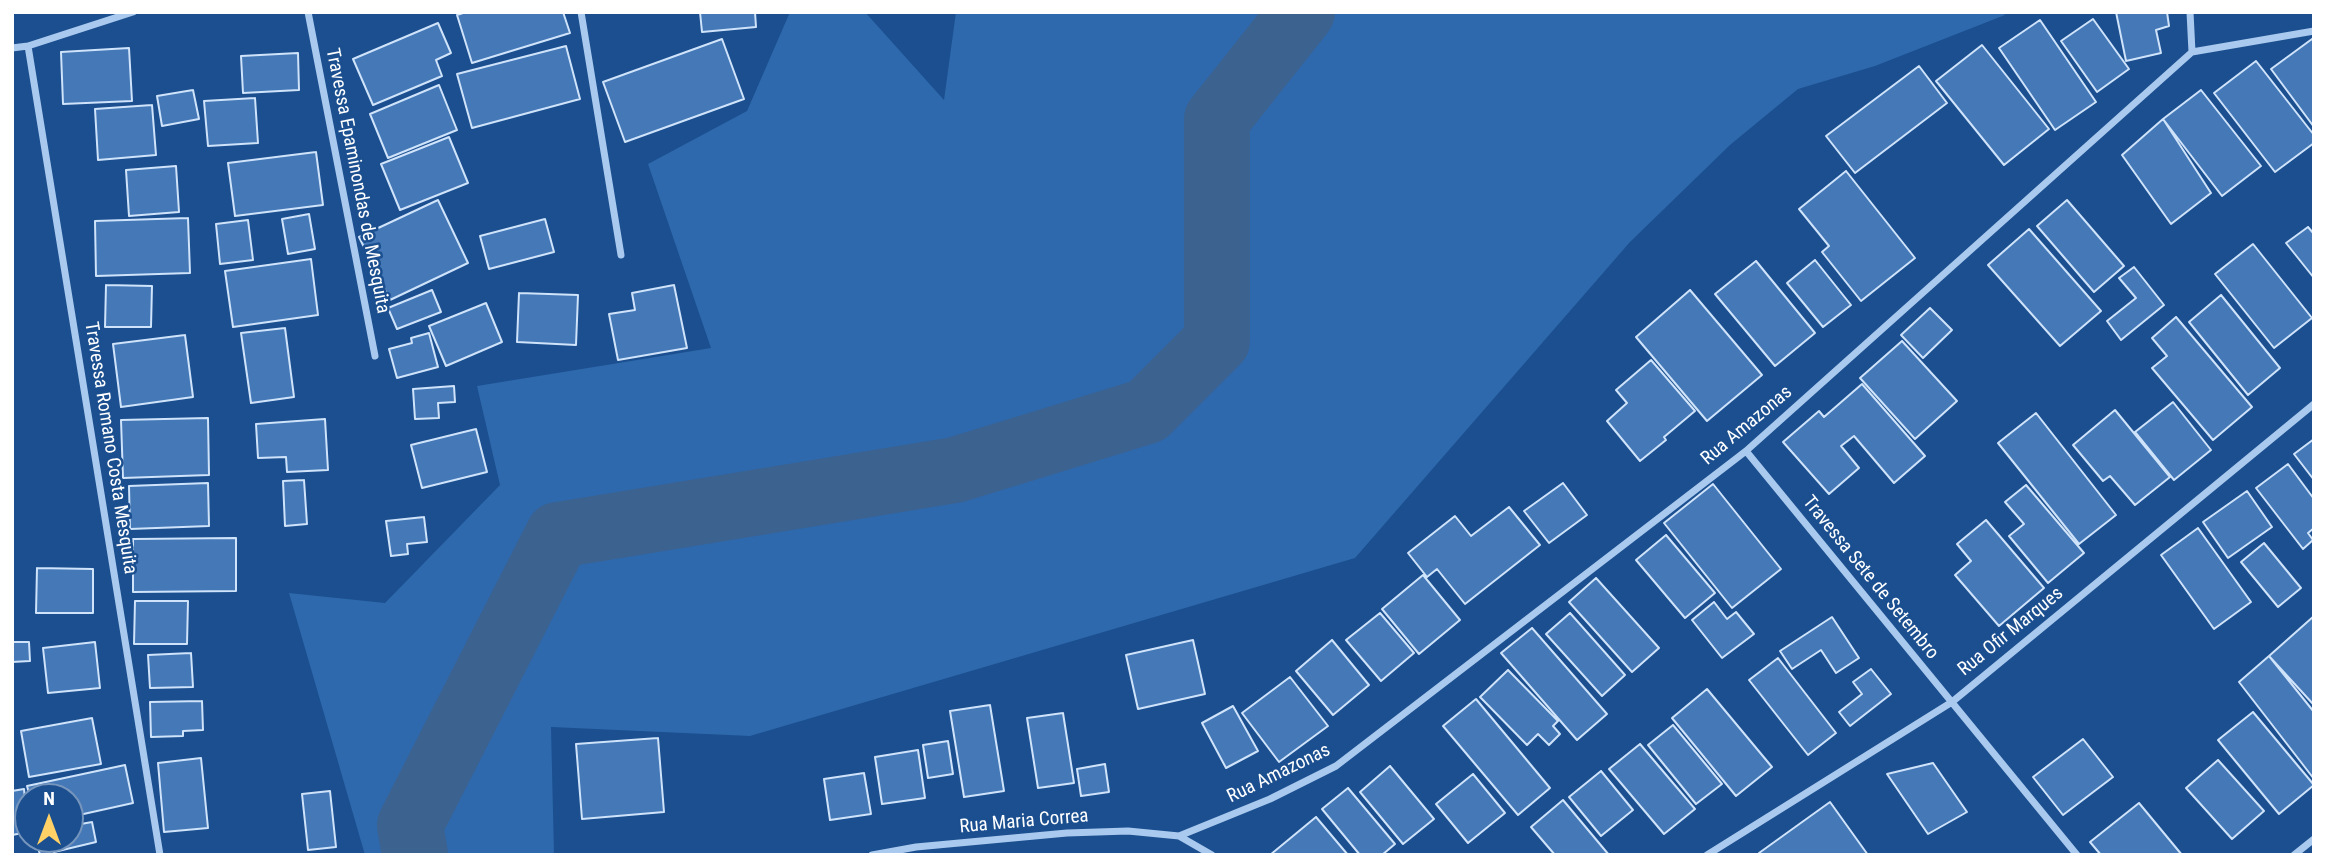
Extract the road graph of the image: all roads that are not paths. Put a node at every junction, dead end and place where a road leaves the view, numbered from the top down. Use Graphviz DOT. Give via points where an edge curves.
graph roads {
  1 [pos="133,12"];
  2 [pos="308,12"];
  3 [pos="581,12"];
  4 [pos="2190,12"];
  5 [pos="2314,31"];
  6 [pos="28,46"];
  7 [pos="12,48"];
  8 [pos="2192,52"];
  9 [pos="621,255"];
  10 [pos="375,356"];
  11 [pos="2314,404"];
  12 [pos="1746,451"];
  13 [pos="1952,702"];
  14 [pos="1179,836"];
  15 [pos="2314,839"];
  16 [pos="160,855"];
  17 [pos="872,855"];
  18 [pos="1212,855"];
  19 [pos="1707,855"];
  20 [pos="2077,855"];
  21 [pos="2294,855"];
  1 -- 6 [label="street"];
  2 -- 10 [label="street, Travessa Epaminondas de Mesquita"];
  3 -- 9 [label="street"];
  4 -- 8 [label="street"];
  5 -- 8 [label="street"];
  6 -- 7 [label="street"];
  6 -- 16 [label="street, Travessa Romano Costa Mesquita"];
  8 -- 12 [label="street, Rua Amazonas"];
  11 -- 13 [label="street, Rua Ofir Marques"];
  12 -- 13 [label="street, Travessa Sete de Setembro"];
  12 -- 14 [label="street, Rua Amazonas" via="1336,766 1270,800"];
  13 -- 19 [label="street, Rua Ofir Marques"];
  13 -- 20 [label="street, Travessa Sete de Setembro"];
  14 -- 17 [label="street, Rua Maria Correa" via="1128,831 1067,833"];
  14 -- 18 [label="street"];
  15 -- 21 [label="street"];
}
